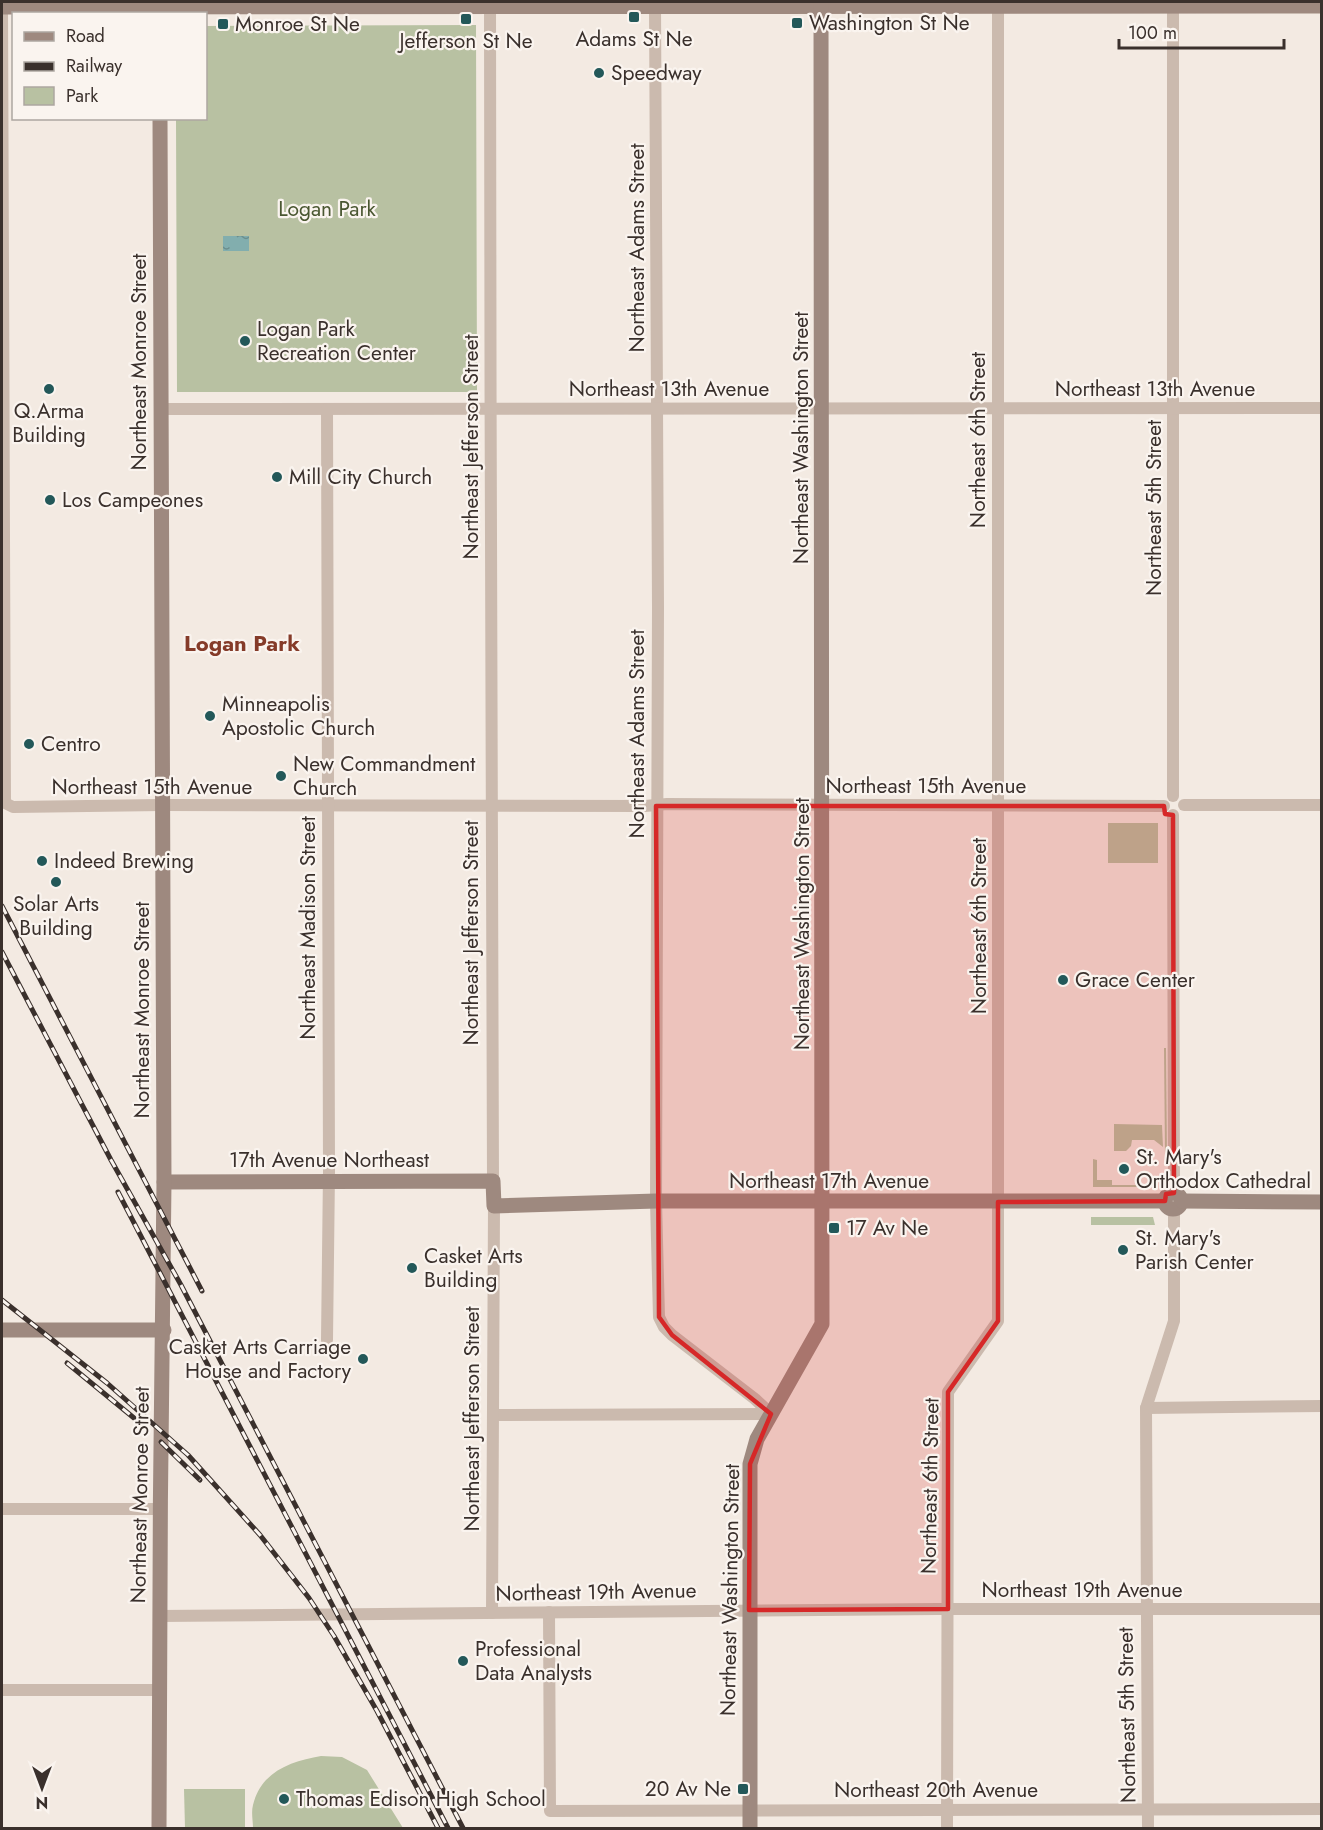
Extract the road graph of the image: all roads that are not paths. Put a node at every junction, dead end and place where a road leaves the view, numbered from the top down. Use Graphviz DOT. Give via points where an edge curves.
graph roads {
  1 [pos="325,4"];
  2 [pos="490,4"];
  3 [pos="655,4"];
  4 [pos="821,4"];
  5 [pos="1173,5"];
  6 [pos="1322,6"];
  7 [pos="2,7"];
  8 [pos="159,7"];
  9 [pos="998,7"];
  10 [pos="160,120"];
  11 [pos="821,408"];
  12 [pos="1173,408"];
  13 [pos="1322,408"];
  14 [pos="160,409"];
  15 [pos="327,409"];
  16 [pos="492,409"];
  17 [pos="657,409"];
  18 [pos="998,409"];
  19 [pos="3,666"];
  20 [pos="1173,796"];
  21 [pos="1322,805"];
  22 [pos="162,806"];
  23 [pos="327,806"];
  24 [pos="492,806"];
  25 [pos="656,806"];
  26 [pos="823,806"];
  27 [pos="998,806"];
  28 [pos="1164,806"];
  29 [pos="1184,806"];
  30 [pos="1173,815"];
  31 [pos="329,1181"];
  32 [pos="493,1181"];
  33 [pos="164,1182"];
  34 [pos="656,1201"];
  35 [pos="1174,1201"];
  36 [pos="823,1202"];
  37 [pos="998,1202"];
  38 [pos="1322,1202"];
  39 [pos="494,1206"];
  40 [pos="2,1330"];
  41 [pos="164,1330"];
  42 [pos="327,1340"];
  43 [pos="1322,1406"];
  44 [pos="1146,1408"];
  45 [pos="771,1414"];
  46 [pos="493,1415"];
  47 [pos="2,1509"];
  48 [pos="159,1509"];
  49 [pos="948,1609"];
  50 [pos="1146,1609"];
  51 [pos="1322,1609"];
  52 [pos="749,1610"];
  53 [pos="549,1612"];
  54 [pos="492,1613"];
  55 [pos="159,1616"];
  56 [pos="2,1690"];
  57 [pos="159,1690"];
  58 [pos="947,1809"];
  59 [pos="1322,1809"];
  60 [pos="1148,1810"];
  61 [pos="750,1812"];
  62 [pos="159,1828"];
  63 [pos="750,1828"];
  64 [pos="947,1828"];
  65 [pos="1148,1828"];
  1 -- 2 [label="street"];
  1 -- 8 [label="street"];
  2 -- 3 [label="street"];
  2 -- 16 [label="street, Northeast Jefferson Street"];
  3 -- 4 [label="street"];
  3 -- 17 [label="street, Northeast Adams Street"];
  4 -- 9 [label="street"];
  4 -- 11 [label="street, Northeast Washington Street"];
  5 -- 6 [label="street"];
  5 -- 9 [label="street"];
  5 -- 12 [label="street, Northeast 5th Street"];
  7 -- 8 [label="street"];
  7 -- 19 [label="street"];
  9 -- 18 [label="street, Northeast 6th Street"];
  10 -- 14 [label="street, Northeast Monroe Street"];
  11 -- 17 [label="street, Northeast 13th Avenue"];
  11 -- 18 [label="street, Northeast 13th Avenue"];
  11 -- 26 [label="street, Northeast Washington Street"];
  12 -- 13 [label="street, Northeast 13th Avenue"];
  12 -- 18 [label="street, Northeast 13th Avenue"];
  12 -- 20 [label="street, Northeast 5th Street"];
  14 -- 15 [label="street, Northeast 13th Avenue"];
  14 -- 22 [label="street, Northeast Monroe Street"];
  15 -- 16 [label="street, Northeast 13th Avenue"];
  15 -- 23 [label="street, Northeast Madison Street"];
  16 -- 17 [label="street, Northeast 13th Avenue"];
  16 -- 24 [label="street, Northeast Jefferson Street"];
  17 -- 25 [label="street, Northeast Adams Street"];
  18 -- 27 [label="street, Northeast 6th Street"];
  19 -- 22 [label="street, Northeast 15th Avenue" via="5,803 12,807"];
  20 -- 28 [label="street" via="1165,800"];
  20 -- 29 [label="street" via="1179,797"];
  21 -- 29 [label="street"];
  22 -- 23 [label="street, Northeast 15th Avenue"];
  22 -- 33 [label="street, Northeast Monroe Street"];
  23 -- 24 [label="street, Northeast 15th Avenue"];
  23 -- 31 [label="street, Northeast Madison Street"];
  24 -- 25 [label="street, Northeast 15th Avenue"];
  24 -- 32 [label="street, Northeast Jefferson Street"];
  25 -- 26 [label="street, Northeast 15th Avenue"];
  25 -- 34 [label="street, Northeast Adams Street"];
  26 -- 27 [label="street, Northeast 15th Avenue"];
  26 -- 36 [label="street, Northeast Washington Street"];
  27 -- 28 [label="street, Northeast 15th Avenue"];
  27 -- 37 [label="street, Northeast 6th Street"];
  28 -- 30 [label="street"];
  29 -- 30 [label="street"];
  30 -- 35 [label="street, Northeast 5th Street"];
  31 -- 32 [label="street, 17th Avenue Northeast"];
  31 -- 33 [label="street, 17th Avenue Northeast"];
  31 -- 42 [label="street, Northeast Madison Street"];
  32 -- 39 [label="street, Northeast Jefferson Street"];
  33 -- 41 [label="street, Northeast Monroe Street"];
  34 -- 36 [label="street, Northeast 17th Avenue"];
  34 -- 39 [label="street, Northeast 17th Avenue"];
  34 -- 45 [label="street, Northeast Adams Street" via="659,1317 664,1327"];
  35 -- 37 [label="street, Northeast 17th Avenue"];
  35 -- 38 [label="street, Northeast 17th Avenue"];
  35 -- 44 [label="street, Northeast 5th Street" via="1174,1321"];
  36 -- 37 [label="street, Northeast 17th Avenue"];
  36 -- 45 [label="street, Northeast Washington Street" via="822,1324"];
  37 -- 49 [label="street, Northeast 6th Street" via="998,1321 948,1392"];
  39 -- 46 [label="street, Northeast Jefferson Street"];
  40 -- 41 [label="street"];
  41 -- 48 [label="street, Northeast Monroe Street"];
  43 -- 44 [label="street"];
  44 -- 50 [label="street, Northeast 5th Street"];
  45 -- 46 [label="street"];
  45 -- 52 [label="street, Northeast Washington Street" via="757,1439 750,1464"];
  46 -- 54 [label="street, Northeast Jefferson Street"];
  47 -- 48 [label="street"];
  48 -- 55 [label="street, Northeast Monroe Street"];
  49 -- 50 [label="street, Northeast 19th Avenue"];
  49 -- 52 [label="street, Northeast 19th Avenue"];
  49 -- 58 [label="street, Northeast 6th Street"];
  50 -- 51 [label="street, Northeast 19th Avenue"];
  50 -- 60 [label="street, Northeast 5th Street"];
  52 -- 53 [label="street, Northeast 19th Avenue"];
  52 -- 61 [label="street, Northeast Washington Street"];
  53 -- 54 [label="street, Northeast 19th Avenue"];
  53 -- 61 [label="street, Northeast 20th Avenue" via="550,1811"];
  54 -- 55 [label="street, Northeast 19th Avenue"];
  55 -- 57 [label="street, Northeast Monroe Street"];
  56 -- 57 [label="street"];
  57 -- 62 [label="street, Northeast Monroe Street"];
  58 -- 60 [label="street, Northeast 20th Avenue"];
  58 -- 61 [label="street, Northeast 20th Avenue"];
  58 -- 64 [label="street, Northeast 6th Street"];
  59 -- 60 [label="street, Northeast 20th Avenue"];
  60 -- 65 [label="street, Northeast 5th Street"];
  61 -- 63 [label="street, Northeast Washington Street"];
}
